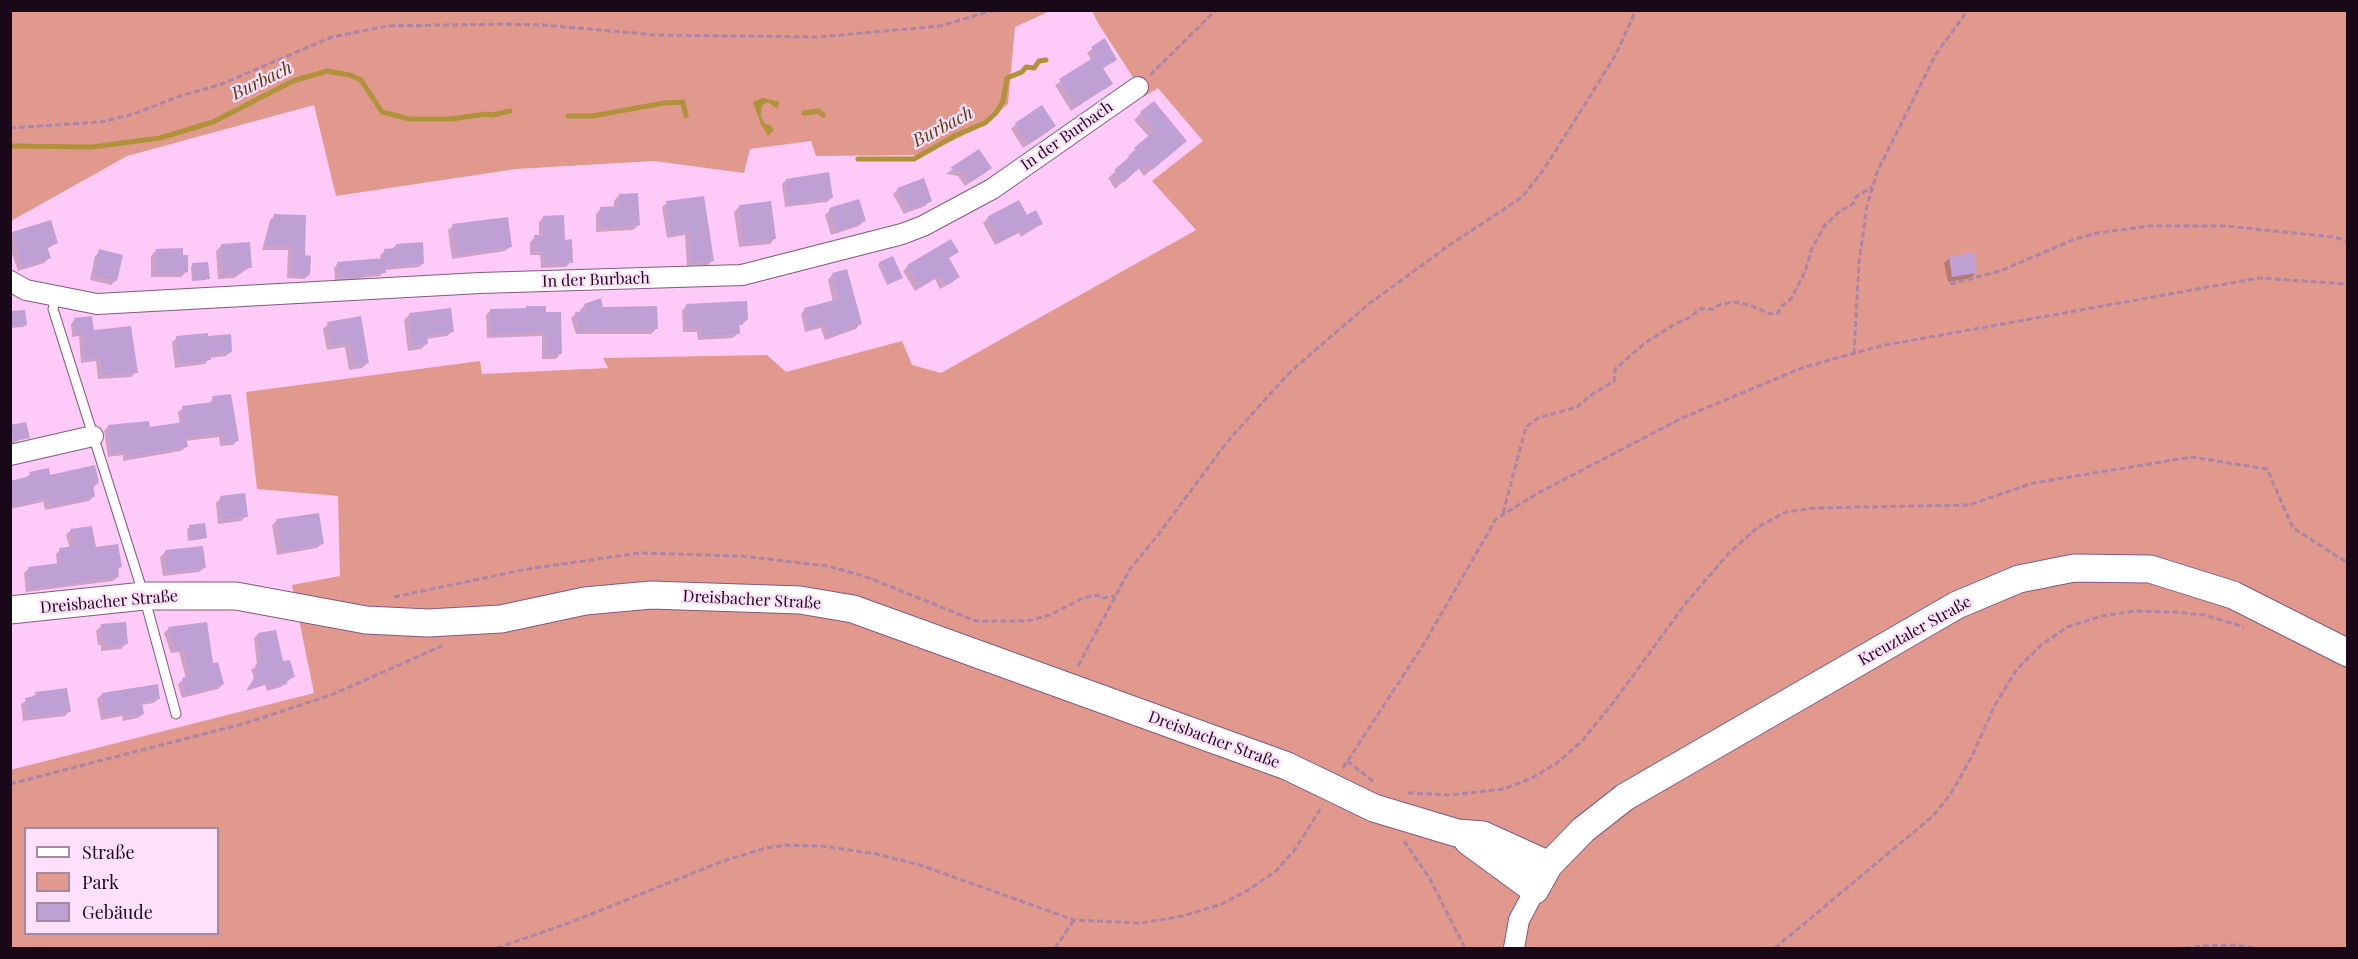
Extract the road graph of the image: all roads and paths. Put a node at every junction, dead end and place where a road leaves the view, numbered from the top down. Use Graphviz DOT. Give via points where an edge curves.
graph roads {
  1 [pos="994,10"];
  2 [pos="1216,10"];
  3 [pos="1636,10"];
  4 [pos="1968,10"];
  5 [pos="1138,87"];
  6 [pos="10,128"];
  7 [pos="1872,187"];
  8 [pos="2348,241"];
  9 [pos="10,281"];
  10 [pos="2348,284"];
  11 [pos="1950,285"];
  12 [pos="56,297"];
  13 [pos="1854,354"];
  14 [pos="93,436"];
  15 [pos="10,455"];
  16 [pos="1503,513"];
  17 [pos="2348,562"];
  18 [pos="144,596"];
  19 [pos="10,610"];
  20 [pos="2246,628"];
  21 [pos="443,645"];
  22 [pos="2348,653"];
  23 [pos="1066,688"];
  24 [pos="177,714"];
  25 [pos="1347,761"];
  26 [pos="1374,782"];
  27 [pos="10,784"];
  28 [pos="1333,788"];
  29 [pos="1405,793"];
  30 [pos="1457,833"];
  31 [pos="1402,839"];
  32 [pos="1549,865"];
  33 [pos="1535,890"];
  34 [pos="1074,920"];
  35 [pos="497,948"];
  36 [pos="1055,948"];
  37 [pos="1465,948"];
  38 [pos="1514,948"];
  39 [pos="1776,948"];
  40 [pos="2185,948"];
  41 [pos="2254,948"];
  1 -- 6 [label="path" via="940,26 819,38 656,35 544,25 387,26 332,37 219,85 134,114 101,122"];
  2 -- 5 [label="path"];
  3 -- 23 [label="path" via="1616,54 1522,197 1370,303 1290,372 1227,442 1130,569"];
  4 -- 7 [label="path" via="1936,54"];
  5 -- 12 [label="street, In der Burbach" via="992,189 931,222 902,234 741,275 480,283 157,303 97,304"];
  7 -- 13 [label="path" via="1859,263"];
  7 -- 16 [label="path" via="1825,225 1791,299 1778,313 1734,302 1699,309 1646,343 1615,369 1614,381 1577,407 1538,418 1526,427"];
  8 -- 11 [label="path" via="2226,226 2148,226 2075,239 2000,271"];
  9 -- 12 [label="street, In der Burbach" via="26,290"];
  10 -- 13 [label="path" via="2259,278 1880,346"];
  12 -- 14 [label="lane" via="52,309"];
  13 -- 16 [label="path" via="1802,368 1682,418"];
  14 -- 15 [label="street"];
  14 -- 18 [label="lane"];
  16 -- 25 [label="path"];
  17 -- 29 [label="path" via="2293,528 2266,469 2192,457 2034,483 1970,505 1786,512 1758,527 1728,554 1581,742 1557,764 1504,789 1451,795"];
  18 -- 19 [label="street, Dreisbacher Straße"];
  18 -- 23 [label="street, Dreisbacher Straße" via="236,596 366,620 428,623 501,619 585,601 651,595 800,600 853,609"];
  18 -- 24 [label="lane"];
  20 -- 39 [label="path" via="2204,615 2134,611 2102,616 2058,633 2017,669 1950,795 1933,816"];
  21 -- 27 [label="path" via="331,695 256,719"];
  22 -- 32 [label="street, Kreuztaler Straße" via="2233,595 2150,569 2074,568 2019,579 1957,605 1625,797 1583,830"];
  23 -- 28 [label="street, Dreisbacher Straße" via="1287,766"];
  25 -- 26 [label="path"];
  25 -- 28 [label="path"];
  28 -- 30 [label="street, Dreisbacher Straße" via="1374,808"];
  28 -- 34 [label="path" via="1296,848 1276,871 1222,904 1141,923"];
  30 -- 32 [label="street, Dreisbacher Straße" via="1483,835"];
  30 -- 33 [label="street, Dreisbacher Straße"];
  31 -- 37 [label="path" via="1430,879"];
  32 -- 33 [label="street, Kreuztaler Straße"];
  33 -- 38 [label="street" via="1519,920"];
  34 -- 35 [label="path" via="920,865 877,854 786,845 723,861"];
  34 -- 36 [label="path"];
  40 -- 41 [label="path"];
}
